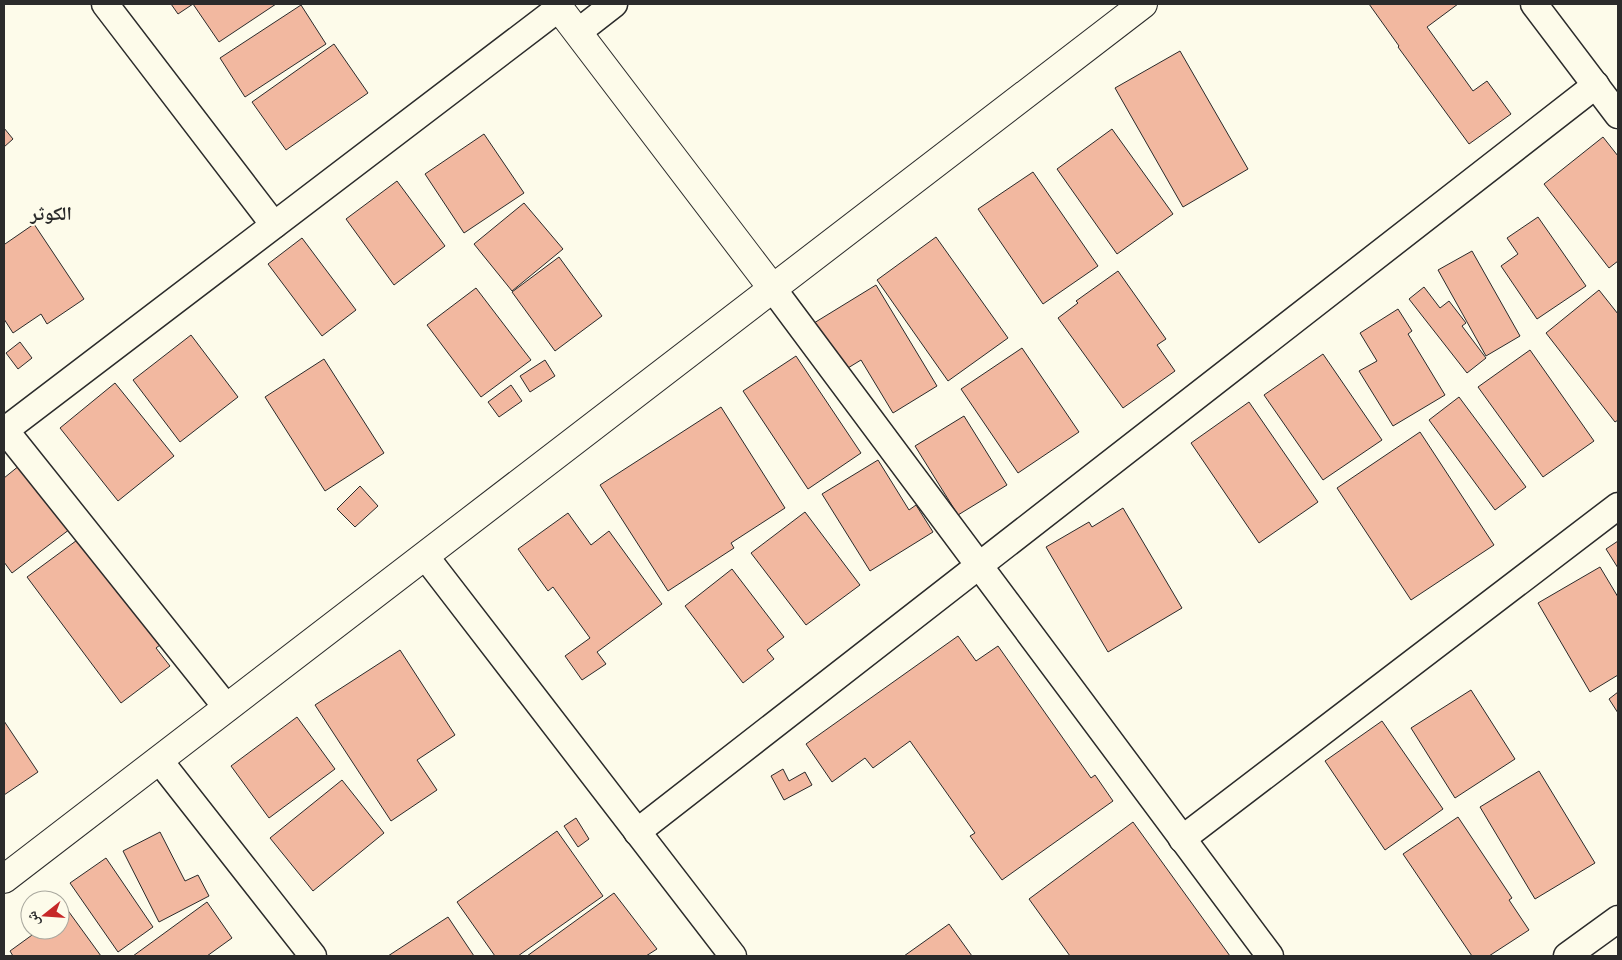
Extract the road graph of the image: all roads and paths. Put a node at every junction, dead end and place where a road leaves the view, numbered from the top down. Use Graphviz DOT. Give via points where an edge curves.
graph roads {
  1 [pos="106,4"];
  2 [pos="614,4"];
  3 [pos="1143,4"];
  4 [pos="1534,4"];
  5 [pos="558,6"];
  6 [pos="578,32"];
  7 [pos="1596,84"];
  8 [pos="1618,114"];
  9 [pos="274,225"];
  10 [pos="773,289"];
  11 [pos="4,430"];
  12 [pos="1618,506"];
  13 [pos="425,556"];
  14 [pos="979,566"];
  15 [pos="227,708"];
  16 [pos="159,760"];
  17 [pos="637,832"];
  18 [pos="1182,839"];
  19 [pos="4,879"];
  20 [pos="1618,919"];
  21 [pos="313,956"];
  22 [pos="733,956"];
  23 [pos="1270,956"];
  24 [pos="1567,956"];
  1 -- 9 [label="street"];
  2 -- 6 [label="street"];
  3 -- 10 [label="street"];
  4 -- 7 [label="street"];
  5 -- 6 [label="street"];
  5 -- 9 [label="street"];
  6 -- 10 [label="street"];
  7 -- 8 [label="street"];
  7 -- 14 [label="street"];
  9 -- 11 [label="street"];
  10 -- 13 [label="street"];
  10 -- 14 [label="street"];
  11 -- 15 [label="street"];
  12 -- 18 [label="street"];
  13 -- 15 [label="street"];
  13 -- 17 [label="street"];
  14 -- 17 [label="street"];
  14 -- 18 [label="street"];
  15 -- 16 [label="street"];
  16 -- 19 [label="street"];
  16 -- 21 [label="street"];
  17 -- 22 [label="street"];
  18 -- 23 [label="street"];
  20 -- 24 [label="street"];
}
